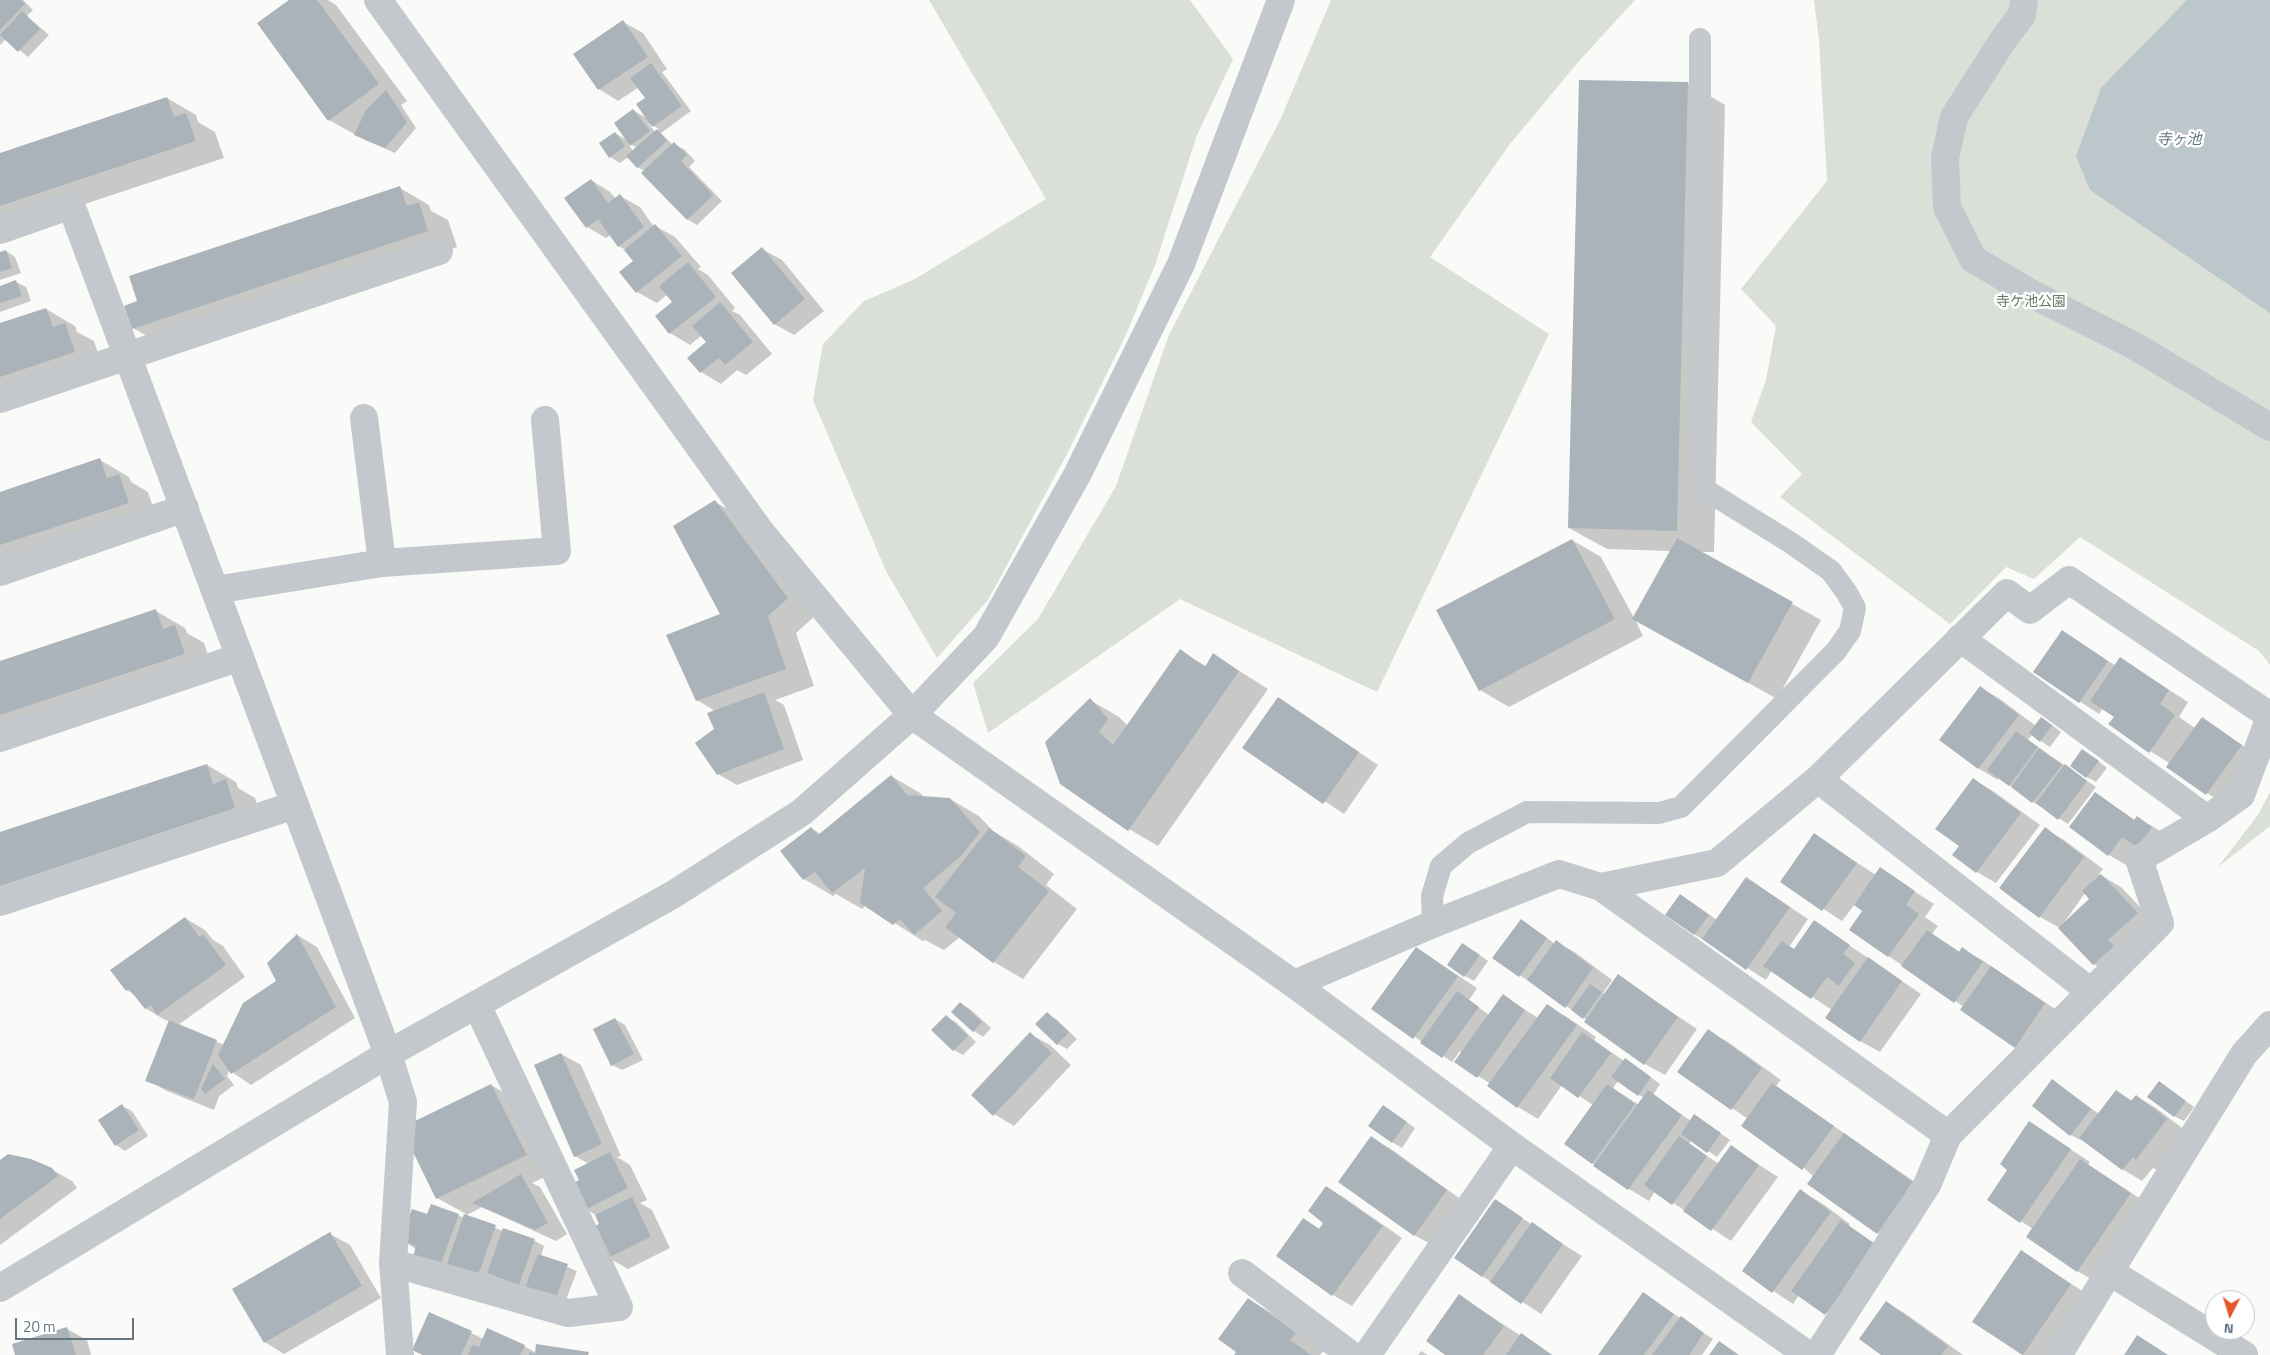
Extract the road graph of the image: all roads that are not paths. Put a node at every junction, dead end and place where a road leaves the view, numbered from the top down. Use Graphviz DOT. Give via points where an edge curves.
graph roads {
  1 [pos="378,0"];
  2 [pos="1281,0"];
  3 [pos="2024,0"];
  4 [pos="1700,39"];
  5 [pos="0,230"];
  6 [pos="439,251"];
  7 [pos="127,356"];
  8 [pos="0,399"];
  9 [pos="364,418"];
  10 [pos="545,420"];
  11 [pos="2270,427"];
  12 [pos="185,508"];
  13 [pos="382,563"];
  14 [pos="0,572"];
  15 [pos="215,590"];
  16 [pos="1960,638"];
  17 [pos="240,657"];
  18 [pos="912,715"];
  19 [pos="2270,717"];
  20 [pos="0,738"];
  21 [pos="1818,779"];
  22 [pos="296,806"];
  23 [pos="2208,819"];
  24 [pos="1601,886"];
  25 [pos="0,902"];
  26 [pos="1433,924"];
  27 [pos="1294,984"];
  28 [pos="2091,992"];
  29 [pos="476,1005"];
  30 [pos="2270,1025"];
  31 [pos="388,1054"];
  32 [pos="1948,1135"];
  33 [pos="1512,1146"];
  34 [pos="394,1263"];
  35 [pos="2110,1272"];
  36 [pos="1242,1273"];
  37 [pos="0,1288"];
  38 [pos="400,1355"];
  39 [pos="1351,1355"];
  40 [pos="1367,1355"];
  41 [pos="1808,1355"];
  42 [pos="1817,1355"];
  43 [pos="2058,1355"];
  44 [pos="2244,1355"];
  1 -- 18 [label="street" via="760,532"];
  2 -- 18 [label="street" via="1181,264 1077,476 986,637"];
  3 -- 11 [label="street" via="2022,15 1954,117 1945,158 1947,207 1973,259 2034,295 2133,345"];
  4 -- 26 [label="lane" via="1700,429 1704,489 1831,571 1855,608 1850,632 1836,652 1681,807 1659,813 1527,812 1468,843 1441,866 1432,896"];
  5 -- 7 [label="street" via="71,205"];
  6 -- 7 [label="street"];
  7 -- 8 [label="street"];
  7 -- 12 [label="street"];
  9 -- 13 [label="street"];
  10 -- 13 [label="street" via="557,552"];
  12 -- 14 [label="street"];
  12 -- 15 [label="street"];
  13 -- 15 [label="street"];
  15 -- 17 [label="street"];
  16 -- 19 [label="street" via="2007,593 2030,610 2069,580"];
  16 -- 21 [label="street"];
  16 -- 23 [label="street"];
  17 -- 20 [label="street"];
  17 -- 22 [label="street"];
  18 -- 27 [label="street"];
  18 -- 29 [label="street" via="802,812 674,894"];
  19 -- 23 [label="street" via="2241,795"];
  21 -- 24 [label="street" via="1718,863"];
  21 -- 28 [label="street"];
  22 -- 25 [label="street"];
  22 -- 31 [label="street"];
  23 -- 28 [label="street" via="2139,859 2160,923"];
  24 -- 26 [label="street" via="1559,874"];
  24 -- 32 [label="street"];
  26 -- 27 [label="street"];
  27 -- 33 [label="street"];
  28 -- 32 [label="street"];
  29 -- 31 [label="street"];
  29 -- 34 [label="street" via="620,1307 568,1313"];
  30 -- 35 [label="street" via="2244,1054"];
  31 -- 34 [label="street" via="403,1102"];
  31 -- 37 [label="street"];
  32 -- 42 [label="street" via="1927,1185"];
  33 -- 40 [label="street"];
  33 -- 41 [label="street"];
  34 -- 38 [label="street"];
  35 -- 43 [label="street"];
  35 -- 44 [label="street"];
  36 -- 39 [label="street"];
}
